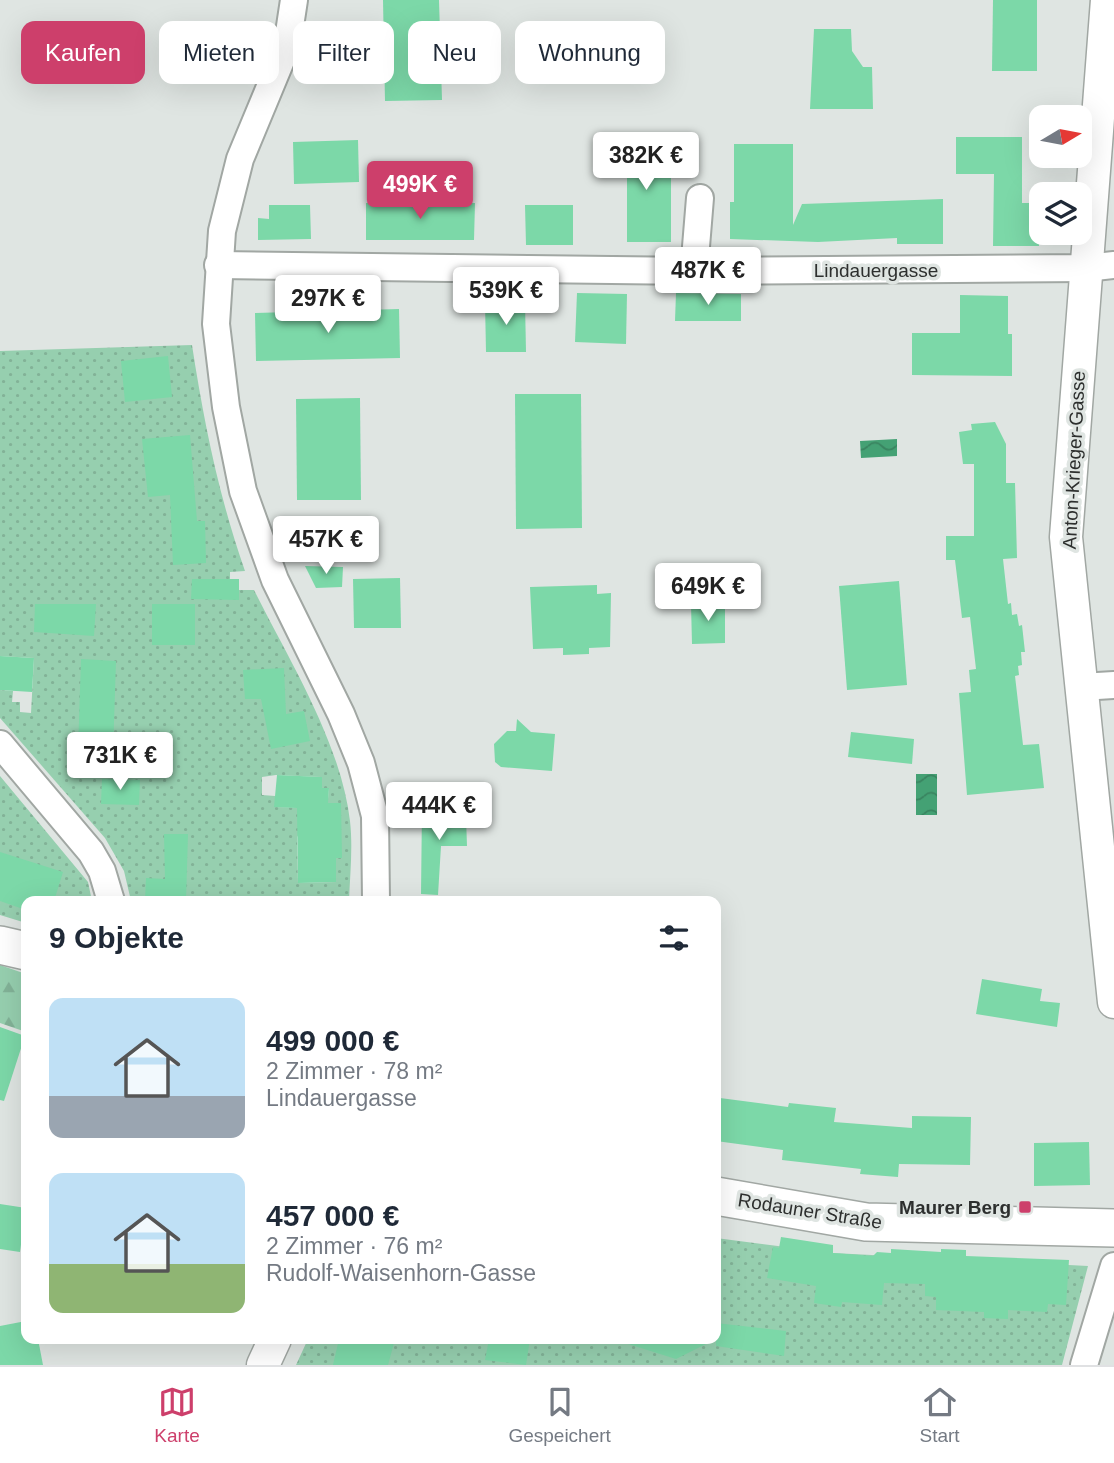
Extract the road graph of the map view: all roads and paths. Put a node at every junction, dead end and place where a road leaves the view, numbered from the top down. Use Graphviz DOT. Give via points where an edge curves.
graph roads {
  1 [pos="294,0"];
  2 [pos="1107,0"];
  3 [pos="700,198"];
  4 [pos="218,265"];
  5 [pos="1100,267"];
  6 [pos="694,271"];
  7 [pos="1114,685"];
  8 [pos="1081,687"];
  9 [pos="0,744"];
  10 [pos="110,896"];
  11 [pos="376,896"];
  12 [pos="0,945"];
  13 [pos="21,950"];
  14 [pos="1114,1002"];
  15 [pos="721,1197"];
  16 [pos="1114,1228"];
  17 [pos="1114,1266"];
  18 [pos="273,1344"];
  19 [pos="263,1365"];
  20 [pos="1084,1365"];
  1 -- 4 [label="street" via="287,46 240,159"];
  2 -- 5 [label="street, Anton-Krieger-Gasse"];
  3 -- 6 [label="street"];
  4 -- 6 [label="street, Lindauergasse"];
  4 -- 11 [label="street" via="216,324 243,491 275,580 361,763 375,816"];
  5 -- 6 [label="street, Lindauergasse"];
  5 -- 8 [label="street, Anton-Krieger-Gasse" via="1066,537"];
  7 -- 8 [label="street"];
  8 -- 14 [label="street, Anton-Krieger-Gasse"];
  9 -- 10 [label="street" via="91,852"];
  12 -- 13 [label="main road"];
  15 -- 16 [label="main road, Rodauner Straße" via="866,1222"];
  17 -- 20 [label="street"];
  18 -- 19 [label="street"];
}
